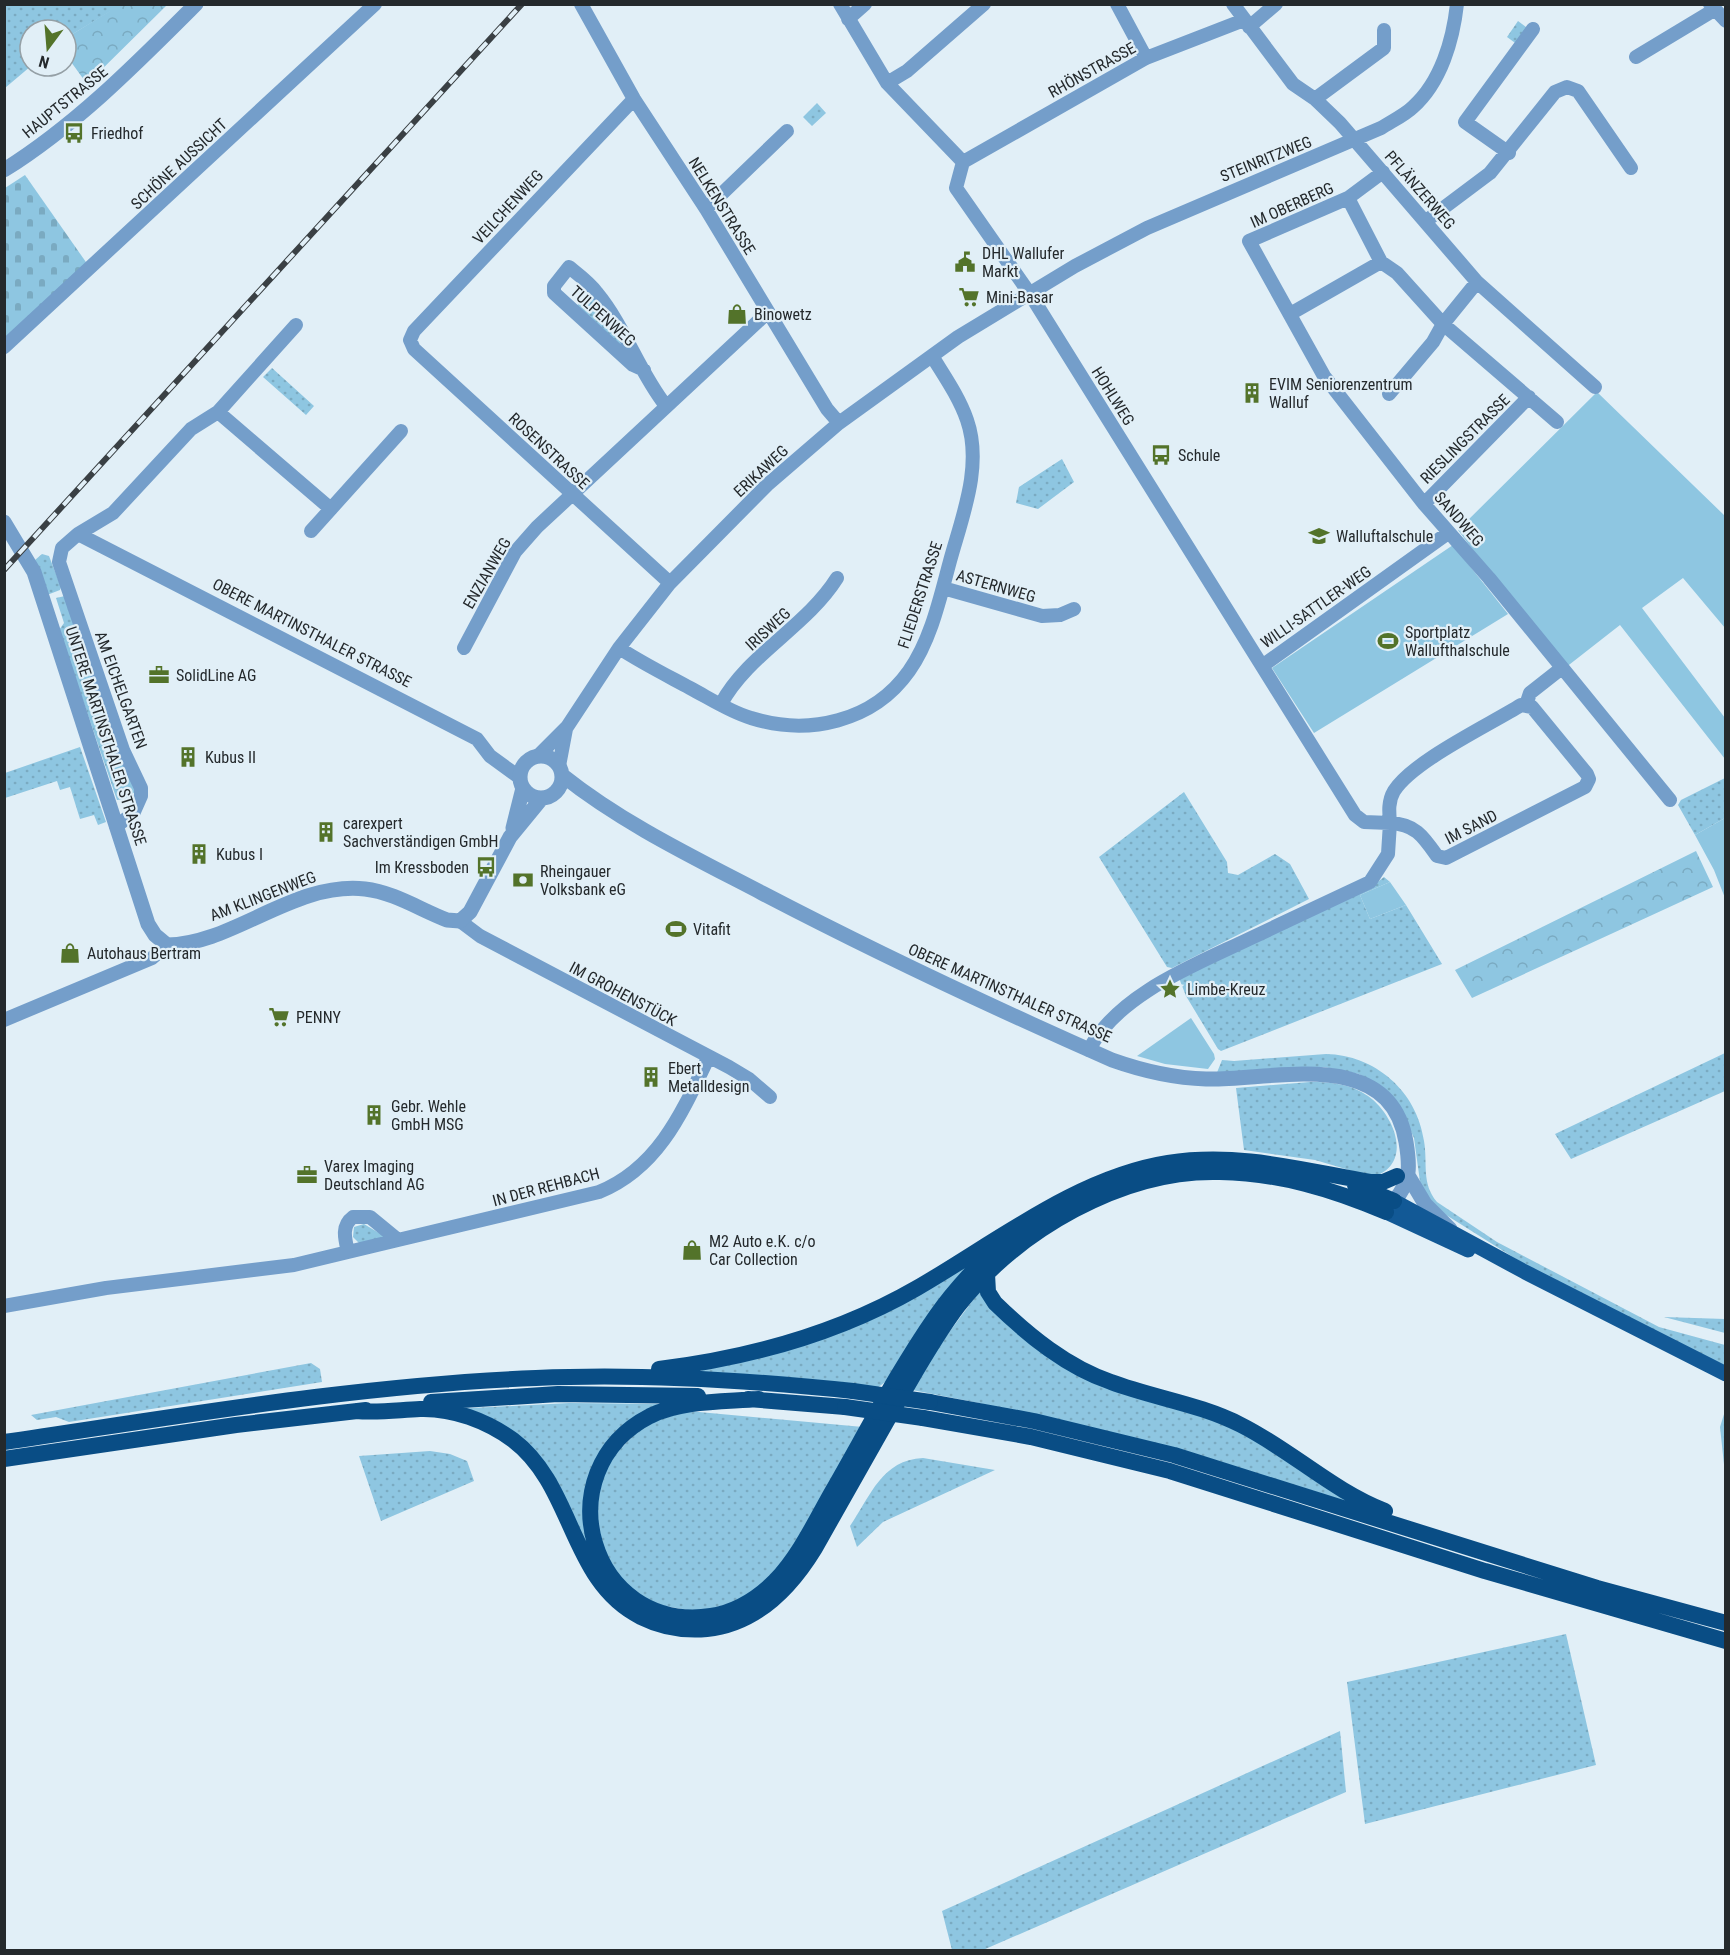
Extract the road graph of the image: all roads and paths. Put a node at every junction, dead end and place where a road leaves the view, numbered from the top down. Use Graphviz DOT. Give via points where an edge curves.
graph roads {
  1 [pos="196,4"];
  2 [pos="375,4"];
  3 [pos="581,4"];
  4 [pos="840,4"];
  5 [pos="865,4"];
  6 [pos="984,4"];
  7 [pos="1117,4"];
  8 [pos="1233,4"];
  9 [pos="1276,4"];
  10 [pos="1457,4"];
  11 [pos="1712,7"];
  12 [pos="848,19"];
  13 [pos="1725,21"];
  14 [pos="1246,23"];
  15 [pos="1533,29"];
  16 [pos="1384,30"];
  17 [pos="1636,57"];
  18 [pos="1146,58"];
  19 [pos="887,83"];
  20 [pos="634,99"];
  21 [pos="1316,99"];
  22 [pos="787,131"];
  23 [pos="1354,141"];
  24 [pos="1509,153"];
  25 [pos="963,162"];
  26 [pos="1631,168"];
  27 [pos="4,170"];
  28 [pos="1383,172"];
  29 [pos="1348,198"];
  30 [pos="706,209"];
  31 [pos="1426,221"];
  32 [pos="1249,242"];
  33 [pos="1381,262"];
  34 [pos="1477,282"];
  35 [pos="1030,294"];
  36 [pos="768,312"];
  37 [pos="1290,314"];
  38 [pos="1443,324"];
  39 [pos="296,325"];
  40 [pos="410,340"];
  41 [pos="4,347"];
  42 [pos="932,356"];
  43 [pos="644,369"];
  44 [pos="1595,387"];
  45 [pos="1389,394"];
  46 [pos="1528,397"];
  47 [pos="666,406"];
  48 [pos="218,412"];
  49 [pos="1557,422"];
  50 [pos="839,423"];
  51 [pos="401,431"];
  52 [pos="572,495"];
  53 [pos="1424,504"];
  54 [pos="331,509"];
  55 [pos="4,522"];
  56 [pos="311,531"];
  57 [pos="1449,532"];
  58 [pos="78,534"];
  59 [pos="837,578"];
  60 [pos="670,583"];
  61 [pos="943,588"];
  62 [pos="1074,609"];
  63 [pos="464,648"];
  64 [pos="619,648"];
  65 [pos="1262,666"];
  66 [pos="1558,671"];
  67 [pos="721,704"];
  68 [pos="1526,705"];
  69 [pos="567,727"];
  70 [pos="539,755"];
  71 [pos="561,771"];
  72 [pos="521,782"];
  73 [pos="548,795"];
  74 [pos="592,799"];
  75 [pos="1670,800"];
  76 [pos="1390,823"];
  77 [pos="116,826"];
  78 [pos="510,837"];
  79 [pos="460,921"];
  80 [pos="174,944"];
  81 [pos="4,1020"];
  82 [pos="1089,1050"];
  83 [pos="708,1058"];
  84 [pos="770,1097"];
  85 [pos="1306,1168"];
  86 [pos="1403,1177"];
  87 [pos="1390,1204"];
  88 [pos="1021,1226"];
  89 [pos="1453,1231"];
  90 [pos="398,1240"];
  91 [pos="348,1252"];
  92 [pos="1525,1272"];
  93 [pos="987,1274"];
  94 [pos="4,1306"];
  95 [pos="1725,1374"];
  96 [pos="598,1376"];
  97 [pos="759,1399"];
  98 [pos="356,1411"];
  99 [pos="4,1442"];
  100 [pos="4,1459"];
  101 [pos="1442,1539"];
  102 [pos="1725,1623"];
  103 [pos="1725,1641"];
  1 -- 27 [label="street, HAUPTSTRASSE" via="124,77 56,134"];
  2 -- 41 [label="street, SCHÖNE AUSSICHT"];
  3 -- 20 [label="street, NELKENSTRASSE"];
  4 -- 12 [label="street"];
  5 -- 12 [label="street"];
  6 -- 19 [label="street" via="907,71"];
  7 -- 18 [label="street"];
  8 -- 14 [label="street, PFLÄNZERWEG"];
  9 -- 14 [label="street, RHÖNSTRASSE"];
  10 -- 23 [label="street, STEINRITZWEG" via="1454,35 1435,78 1414,107"];
  11 -- 13 [label="street"];
  11 -- 17 [label="street"];
  12 -- 19 [label="street"];
  14 -- 18 [label="street, RHÖNSTRASSE"];
  14 -- 21 [label="street, PFLÄNZERWEG" via="1293,84"];
  15 -- 24 [label="street" via="1465,122"];
  16 -- 21 [label="street" via="1384,48"];
  18 -- 25 [label="street, RHÖNSTRASSE"];
  19 -- 25 [label="street"];
  20 -- 30 [label="street, NELKENSTRASSE"];
  20 -- 40 [label="street, VEILCHENWEG" via="421,323"];
  21 -- 23 [label="street, PFLÄNZERWEG"];
  22 -- 30 [label="street"];
  23 -- 28 [label="street, PFLÄNZERWEG"];
  23 -- 35 [label="street, STEINRITZWEG" via="1147,228"];
  24 -- 26 [label="street" via="1555,92 1567,87 1578,91"];
  24 -- 31 [label="street" via="1477,185"];
  25 -- 35 [label="street, HOHLWEG" via="956,188"];
  28 -- 29 [label="street, IM OBERBERG"];
  28 -- 31 [label="street, PFLÄNZERWEG"];
  29 -- 32 [label="street, IM OBERBERG"];
  29 -- 33 [label="street, IM OBERBERG"];
  30 -- 36 [label="street, NELKENSTRASSE"];
  31 -- 34 [label="street, PFLÄNZERWEG"];
  32 -- 37 [label="street, SANDWEG"];
  33 -- 37 [label="street"];
  33 -- 38 [label="street, RIESLINGSTRASSE" via="1397,273"];
  34 -- 38 [label="street"];
  34 -- 44 [label="street, PFLÄNZERWEG"];
  35 -- 42 [label="street, ERIKAWEG"];
  35 -- 65 [label="street, HOHLWEG"];
  36 -- 47 [label="street"];
  36 -- 50 [label="street, NELKENSTRASSE"];
  37 -- 53 [label="street, SANDWEG" via="1324,376"];
  38 -- 45 [label="street" via="1433,342"];
  38 -- 46 [label="street, RIESLINGSTRASSE"];
  39 -- 48 [label="street"];
  40 -- 52 [label="street, ROSENSTRASSE" via="414,349"];
  42 -- 50 [label="street, ERIKAWEG"];
  42 -- 61 [label="street, FLIEDERSTRASSE" via="968,421 973,456 972,476"];
  43 -- 43 [label="street, TULPENWEG" via="598,293 569,267 554,286 556,297 633,364"];
  43 -- 47 [label="street, TULPENWEG"];
  46 -- 49 [label="street, RIESLINGSTRASSE"];
  46 -- 53 [label="street, RIESLINGSTRASSE"];
  47 -- 52 [label="street"];
  48 -- 54 [label="street"];
  48 -- 58 [label="street" via="191,429 113,513"];
  50 -- 60 [label="street, ERIKAWEG" via="767,485"];
  51 -- 54 [label="street"];
  52 -- 60 [label="street, ROSENSTRASSE"];
  52 -- 63 [label="street, ENZIANWEG" via="515,552"];
  53 -- 57 [label="street, SANDWEG"];
  54 -- 56 [label="street"];
  55 -- 77 [label="street, UNTERE MARTINSTHALER STRASSE" via="34,572"];
  57 -- 65 [label="street, WILLI-SATTLER-WEG"];
  57 -- 75 [label="street, SANDWEG"];
  58 -- 72 [label="street, OBERE MARTINSTHALER STRASSE" via="477,739 490,756"];
  58 -- 77 [label="street, AM EICHELGARTEN" via="67,542 59,556 123,750 141,788 133,814"];
  59 -- 67 [label="street, IRISWEG" via="823,601 732,685"];
  60 -- 64 [label="street, ERIKAWEG"];
  61 -- 62 [label="street, ASTERNWEG" via="1042,616"];
  61 -- 67 [label="street, FLIEDERSTRASSE" via="925,641 909,671 888,694 858,714 829,723 788,726 749,718"];
  64 -- 67 [label="street, FLIEDERSTRASSE"];
  64 -- 69 [label="street, ERIKAWEG"];
  65 -- 76 [label="street, HOHLWEG" via="1359,819 1371,824"];
  66 -- 68 [label="street" via="1530,693"];
  68 -- 76 [label="street" via="1423,764 1392,794"];
  68 -- 76 [label="street, IM SAND" via="1532,707 1587,774 1585,788 1446,858 1437,856 1414,828"];
  69 -- 70 [label="street, ERIKAWEG"];
  69 -- 71 [label="street, ERIKAWEG"];
  70 -- 71 [label="street" via="550,758"];
  70 -- 72 [label="street" via="527,760"];
  71 -- 73 [label="street" via="561,785"];
  71 -- 74 [label="street, OBERE MARTINSTHALER STRASSE"];
  72 -- 73 [label="street" via="531,796"];
  72 -- 78 [label="street"];
  73 -- 74 [label="street, OBERE MARTINSTHALER STRASSE"];
  73 -- 78 [label="street"];
  74 -- 82 [label="street, OBERE MARTINSTHALER STRASSE" via="855,941"];
  76 -- 82 [label="street" via="1388,854 1370,882 1170,977 1113,1017"];
  77 -- 80 [label="street, UNTERE MARTINSTHALER STRASSE" via="148,924 155,935"];
  78 -- 79 [label="street" via="470,912"];
  79 -- 80 [label="street, AM KLINGENWEG" via="447,920 368,889 342,889 291,902"];
  79 -- 83 [label="street, IM GROHENSTÜCK" via="480,936"];
  80 -- 81 [label="street, AM KLINGENWEG" via="152,958"];
  82 -- 86 [label="street, OBERE MARTINSTHALER STRASSE" via="1139,1069 1184,1078 1336,1074 1354,1078 1368,1085 1394,1109 1404,1130 1407,1152"];
  83 -- 84 [label="street, IM GROHENSTÜCK" via="749,1079"];
  83 -- 90 [label="street, IN DER REHBACH" via="668,1136 644,1166 620,1182 598,1192"];
  85 -- 86 [label="highway" via="1372,1182"];
  85 -- 87 [label="highway"];
  85 -- 88 [label="highway" via="1247,1160 1166,1163 1093,1186"];
  86 -- 87 [label="street, OBERE MARTINSTHALER STRASSE"];
  86 -- 89 [label="street"];
  87 -- 89 [label="main road"];
  87 -- 92 [label="main road" via="1489,1259"];
  87 -- 93 [label="highway" via="1304,1182 1248,1173 1187,1174 1128,1188 1075,1210 1029,1239"];
  88 -- 96 [label="highway" via="915,1289 823,1330 734,1356"];
  88 -- 97 [label="highway" via="974,1270 935,1317 797,1553 774,1581 746,1604 711,1616 674,1615 641,1603 614,1580 600,1560 593,1540 591,1496 605,1457 632,1428 662,1411"];
  89 -- 92 [label="main road"];
  90 -- 91 [label="street, IN DER REHBACH"];
  90 -- 91 [label="street" via="370,1217 353,1217 346,1224"];
  91 -- 94 [label="street, IN DER REHBACH" via="294,1265 106,1288"];
  92 -- 95 [label="main road"];
  93 -- 98 [label="highway" via="929,1348 793,1581 752,1615 713,1628 685,1629 659,1624 635,1614 613,1598 589,1566 559,1496 544,1472 525,1450 502,1433 449,1412"];
  93 -- 101 [label="highway" via="988,1292 995,1304 1070,1363 1111,1382 1230,1420 1363,1501 1425,1526"];
  96 -- 99 [label="highway" via="476,1381 354,1393"];
  96 -- 101 [label="highway, bridge" via="721,1380 853,1391 1057,1425 1174,1455"];
  97 -- 98 [label="highway" via="558,1394"];
  97 -- 103 [label="highway, bridge" via="923,1418 1031,1437 1138,1462 1485,1571"];
  98 -- 100 [label="highway"];
  101 -- 102 [label="highway"];
}
